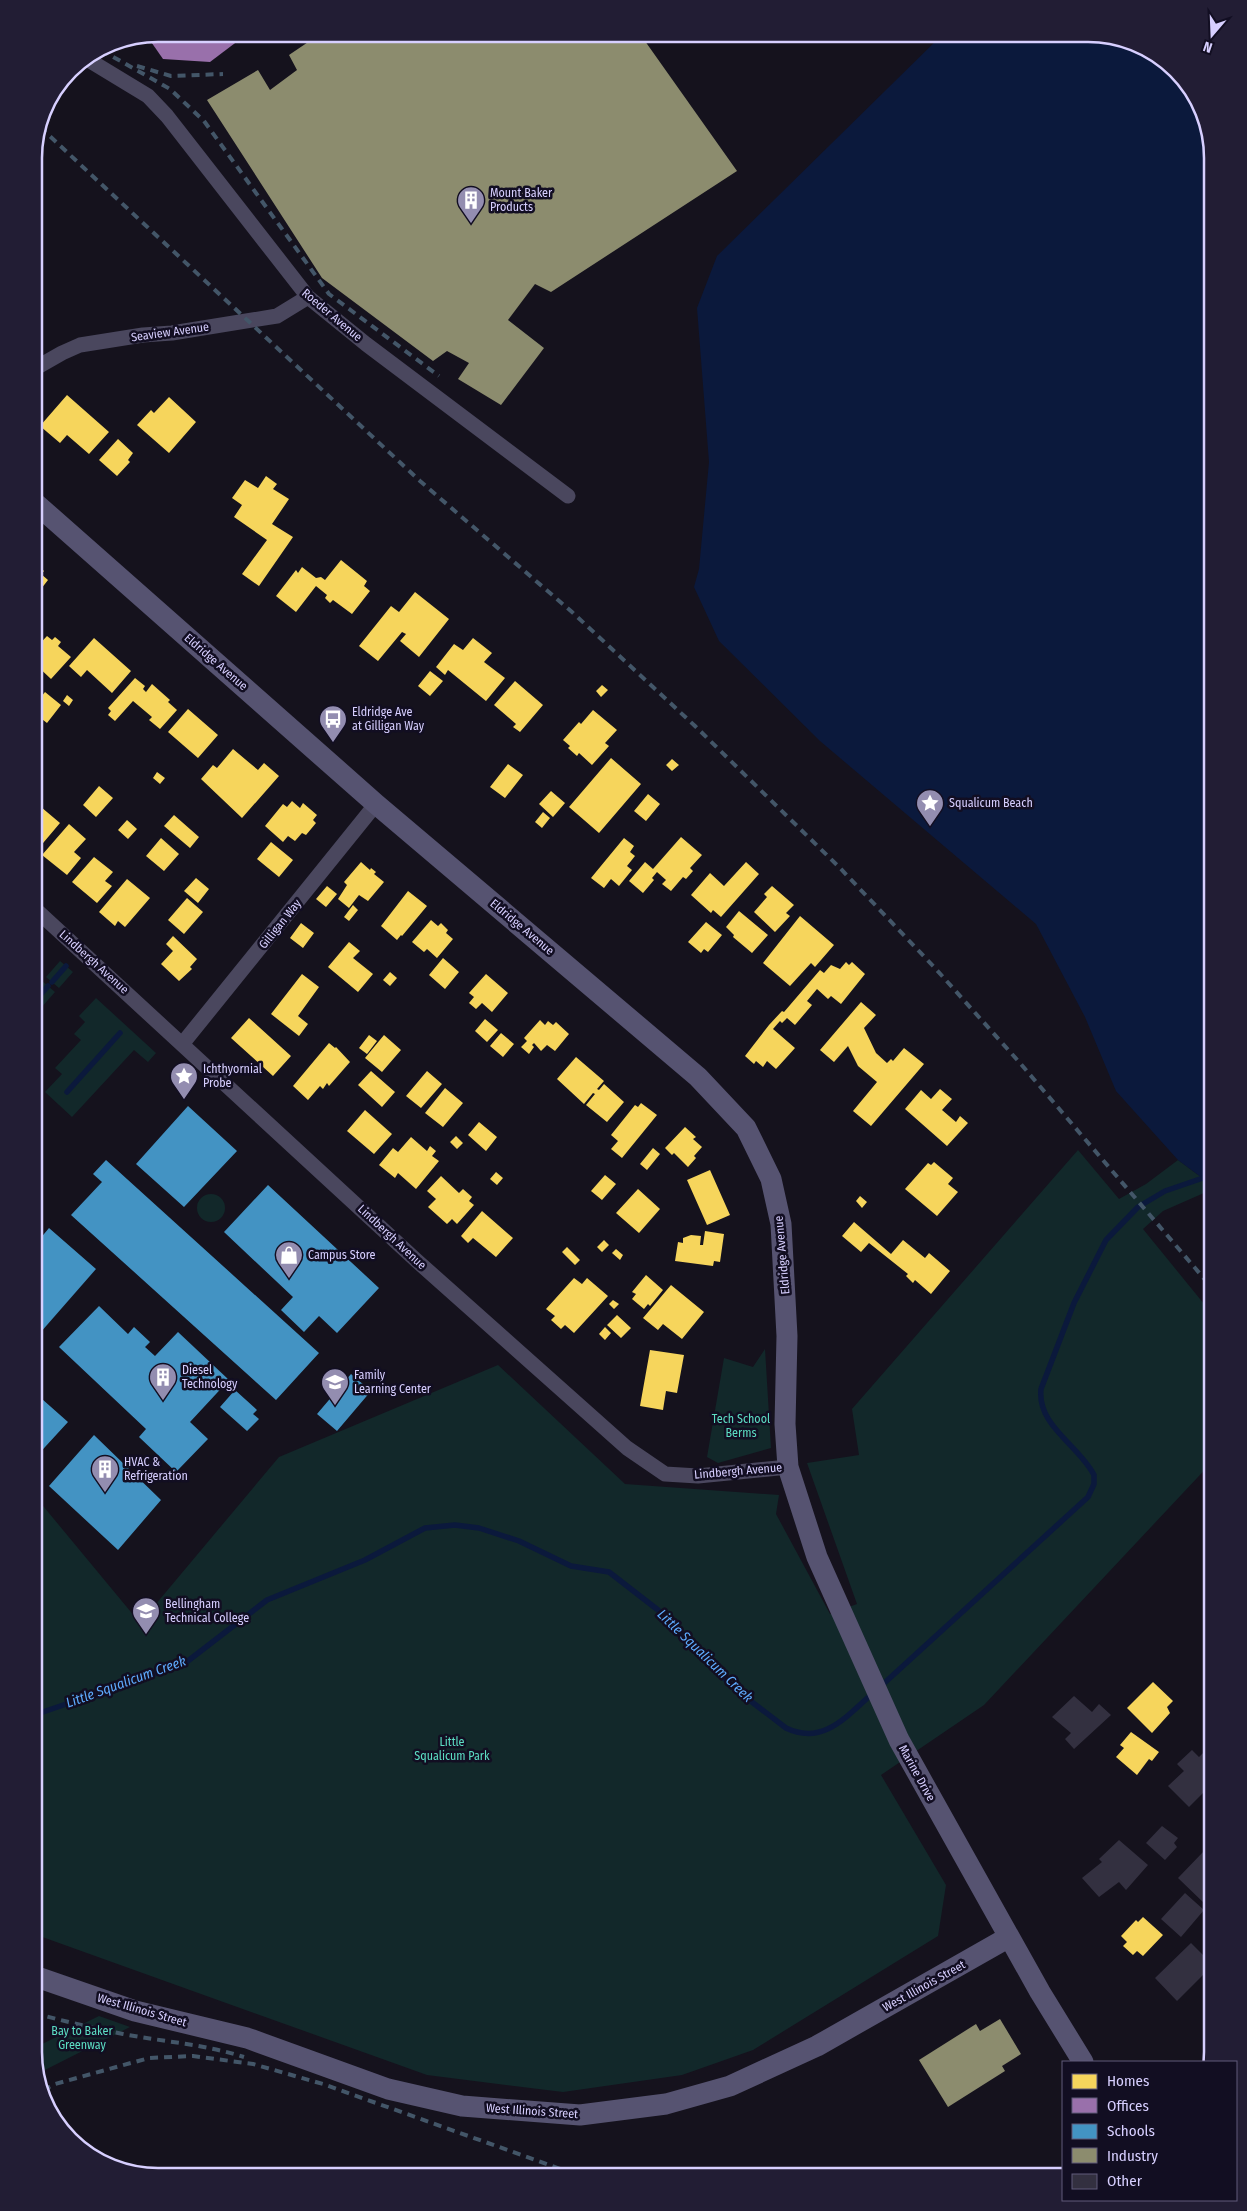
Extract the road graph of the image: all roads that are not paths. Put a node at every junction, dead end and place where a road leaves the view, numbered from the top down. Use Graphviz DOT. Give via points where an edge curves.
graph roads {
  1 [pos="94,63"];
  2 [pos="308,297"];
  3 [pos="43,365"];
  4 [pos="568,496"];
  5 [pos="43,510"];
  6 [pos="376,804"];
  7 [pos="43,916"];
  8 [pos="183,1043"];
  9 [pos="788,1466"];
  10 [pos="1009,1937"];
  11 [pos="42,1979"];
  12 [pos="1082,2061"];
  1 -- 2 [label="street, Roeder Avenue" via="148,96 167,116"];
  2 -- 3 [label="street, Seaview Avenue" via="277,316 80,346"];
  2 -- 4 [label="street, Roeder Avenue"];
  5 -- 6 [label="main road, Eldridge Avenue"];
  6 -- 8 [label="street, Gilligan Way"];
  6 -- 9 [label="main road, Eldridge Avenue" via="698,1077 746,1128 771,1179 781,1224 787,1336"];
  7 -- 8 [label="street, Lindbergh Avenue"];
  8 -- 9 [label="street, Lindbergh Avenue" via="417,1261 627,1448 665,1474 698,1476"];
  9 -- 10 [label="main road, Marine Drive" via="818,1557 899,1740"];
  10 -- 11 [label="main road, West Illinois Street" via="817,2046 730,2086 666,2104 580,2115 462,2106 388,2089 247,2038 135,2011"];
  10 -- 12 [label="main road, Marine Drive"];
}
